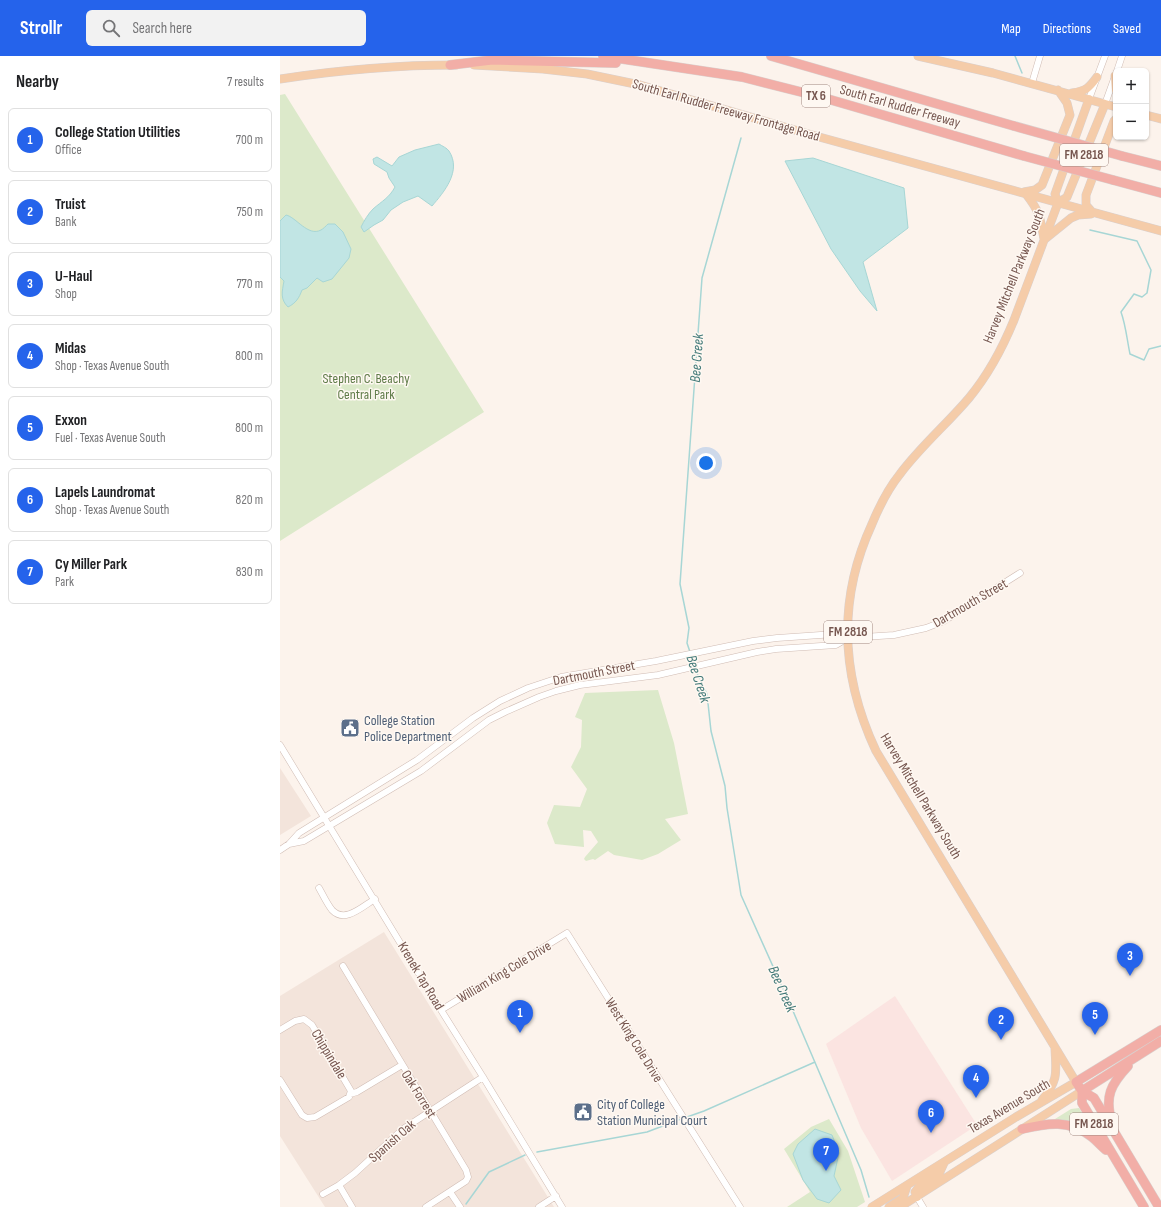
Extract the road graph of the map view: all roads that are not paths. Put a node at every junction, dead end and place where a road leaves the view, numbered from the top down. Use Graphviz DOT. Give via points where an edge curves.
graph roads {
  1 [pos="604,56"];
  2 [pos="771,56"];
  3 [pos="918,56"];
  4 [pos="1040,56"];
  5 [pos="1105,56"];
  6 [pos="1122,56"];
  7 [pos="450,65"];
  8 [pos="687,68"];
  9 [pos="1118,68"];
  10 [pos="1097,77"];
  11 [pos="280,79"];
  12 [pos="1113,82"];
  13 [pos="1032,83"];
  14 [pos="1058,90"];
  15 [pos="1068,93"];
  16 [pos="1089,99"];
  17 [pos="1105,104"];
  18 [pos="1113,105"];
  19 [pos="1149,116"];
  20 [pos="1161,119"];
  21 [pos="1113,124"];
  22 [pos="1161,166"];
  23 [pos="1161,193"];
  24 [pos="1024,194"];
  25 [pos="1058,203"];
  26 [pos="1094,213"];
  27 [pos="1161,231"];
  28 [pos="1044,240"];
  29 [pos="1020,573"];
  30 [pos="848,638"];
  31 [pos="280,745"];
  32 [pos="324,816"];
  33 [pos="330,826"];
  34 [pos="289,844"];
  35 [pos="280,850"];
  36 [pos="319,888"];
  37 [pos="374,899"];
  38 [pos="567,933"];
  39 [pos="343,966"];
  40 [pos="441,1010"];
  41 [pos="280,1030"];
  42 [pos="1161,1030"];
  43 [pos="1161,1041"];
  44 [pos="1054,1045"];
  45 [pos="1136,1057"];
  46 [pos="402,1065"];
  47 [pos="483,1077"];
  48 [pos="280,1080"];
  49 [pos="1076,1082"];
  50 [pos="1082,1091"];
  51 [pos="350,1094"];
  52 [pos="1039,1104"];
  53 [pos="430,1111"];
  54 [pos="1022,1130"];
  55 [pos="1116,1135"];
  56 [pos="1112,1155"];
  57 [pos="945,1162"];
  58 [pos="339,1185"];
  59 [pos="907,1186"];
  60 [pos="450,1192"];
  61 [pos="322,1194"];
  62 [pos="556,1196"];
  63 [pos="916,1197"];
  64 [pos="352,1207"];
  65 [pos="426,1207"];
  66 [pos="460,1207"];
  67 [pos="539,1207"];
  68 [pos="562,1207"];
  69 [pos="740,1207"];
  70 [pos="872,1207"];
  71 [pos="889,1207"];
  72 [pos="900,1207"];
  73 [pos="923,1207"];
  74 [pos="1144,1207"];
  75 [pos="1159,1207"];
  1 -- 8 [label="highway, South Earl Rudder Freeway / TX 6"];
  2 -- 22 [label="highway, South Earl Rudder Freeway / TX 6, bridge"];
  3 -- 13 [label="main road"];
  4 -- 13 [label="street"];
  5 -- 10 [label="street"];
  6 -- 9 [label="street"];
  7 -- 8 [label="highway" via="492,60"];
  7 -- 11 [label="main road, South Earl Rudder Freeway Frontage Road" via="378,67"];
  7 -- 24 [label="main road, South Earl Rudder Freeway Frontage Road" via="543,69 640,84 812,136"];
  8 -- 23 [label="highway, South Earl Rudder Freeway / TX 6, bridge" via="742,77"];
  10 -- 15 [label="main road" via="1084,91"];
  10 -- 16 [label="street"];
  12 -- 17 [label="street"];
  13 -- 14 [label="main road"];
  14 -- 15 [label="main road"];
  14 -- 24 [label="main road" via="1067,103 1070,115 1042,185"];
  15 -- 16 [label="main road"];
  16 -- 17 [label="main road"];
  16 -- 25 [label="main road, Harvey Mitchell Parkway South / FM 2818" via="1054,194"];
  17 -- 18 [label="main road"];
  17 -- 25 [label="main road, Harvey Mitchell Parkway South / FM 2818" via="1067,196"];
  19 -- 20 [label="main road"];
  21 -- 26 [label="main road" via="1086,195 1086,205"];
  24 -- 25 [label="main road, South Earl Rudder Freeway Frontage Road"];
  24 -- 28 [label="main road" via="1040,214"];
  25 -- 26 [label="main road, South Earl Rudder Freeway Frontage Road"];
  25 -- 28 [label="main road, Harvey Mitchell Parkway South / FM 2818"];
  26 -- 27 [label="main road, South Earl Rudder Freeway Frontage Road"];
  26 -- 28 [label="main road" via="1071,218"];
  28 -- 30 [label="main road, Harvey Mitchell Parkway South / FM 2818" via="1007,339 982,381 899,474 875,516 852,582"];
  29 -- 30 [label="street, Dartmouth Street" via="936,625 894,635"];
  30 -- 32 [label="street, Dartmouth Street" via="835,634 777,638 656,662 561,677 528,688 473,718 417,760"];
  30 -- 33 [label="street, Dartmouth Street" via="836,645 776,649 658,675 580,685 556,691 489,720 421,771"];
  30 -- 44 [label="main road, Harvey Mitchell Parkway South / FM 2818" via="852,679 858,705 876,752"];
  31 -- 32 [label="street, Krenek Tap Road"];
  32 -- 33 [label="street, Krenek Tap Road"];
  32 -- 34 [label="street, Dartmouth Street" via="299,833"];
  33 -- 34 [label="street, Dartmouth Street" via="304,841"];
  33 -- 37 [label="street, Krenek Tap Road"];
  34 -- 35 [label="street, Dartmouth Street"];
  36 -- 37 [label="street" via="333,911 340,915 348,916"];
  37 -- 40 [label="street, Krenek Tap Road"];
  38 -- 40 [label="street, William King Cole Drive"];
  38 -- 69 [label="street, West King Cole Drive"];
  39 -- 46 [label="street, Oak Forrest"];
  40 -- 47 [label="street, Krenek Tap Road"];
  41 -- 51 [label="street, Chippindale" via="304,1019 312,1025 351,1091"];
  42 -- 49 [label="highway, Texas Avenue South"];
  43 -- 45 [label="highway, Texas Avenue South"];
  44 -- 49 [label="main road, Harvey Mitchell Parkway South / FM 2818"];
  44 -- 52 [label="main road" via="1056,1078"];
  45 -- 50 [label="highway, Texas Avenue South"];
  45 -- 55 [label="highway" via="1110,1091 1109,1111"];
  46 -- 51 [label="street, Chippindale"];
  46 -- 53 [label="street, Oak Forrest"];
  47 -- 53 [label="street, Spanish Oak"];
  47 -- 62 [label="street, Krenek Tap Road"];
  48 -- 51 [label="street, Chippindale" via="302,1115 307,1118 315,1117"];
  49 -- 50 [label="highway, Harvey Mitchell Parkway South / FM 2818"];
  49 -- 52 [label="main road, Texas Avenue South"];
  50 -- 54 [label="main road, Texas Avenue South"];
  50 -- 55 [label="highway, Harvey Mitchell Parkway South / FM 2818" via="1092,1096"];
  50 -- 56 [label="highway, Harvey Mitchell Parkway South / FM 2818" via="1082,1103"];
  52 -- 57 [label="main road, Texas Avenue South"];
  53 -- 58 [label="street, Spanish Oak" via="403,1129"];
  53 -- 60 [label="street, Oak Forrest" via="468,1177"];
  54 -- 56 [label="highway" via="1046,1124 1068,1125 1085,1132"];
  54 -- 63 [label="main road, Texas Avenue South"];
  55 -- 75 [label="highway, Harvey Mitchell Parkway South / FM 2818"];
  56 -- 74 [label="highway, Harvey Mitchell Parkway South / FM 2818"];
  57 -- 59 [label="main road, Texas Avenue South"];
  57 -- 63 [label="main road" via="939,1174 919,1187 915,1192"];
  58 -- 61 [label="street, Spanish Oak"];
  58 -- 64 [label="street"];
  59 -- 70 [label="main road, Texas Avenue South"];
  59 -- 71 [label="main road" via="903,1198"];
  60 -- 65 [label="street, Oak Forrest"];
  60 -- 66 [label="street"];
  62 -- 67 [label="street"];
  62 -- 68 [label="street, Krenek Tap Road"];
  63 -- 72 [label="main road, Texas Avenue South"];
  63 -- 73 [label="street"];
}
